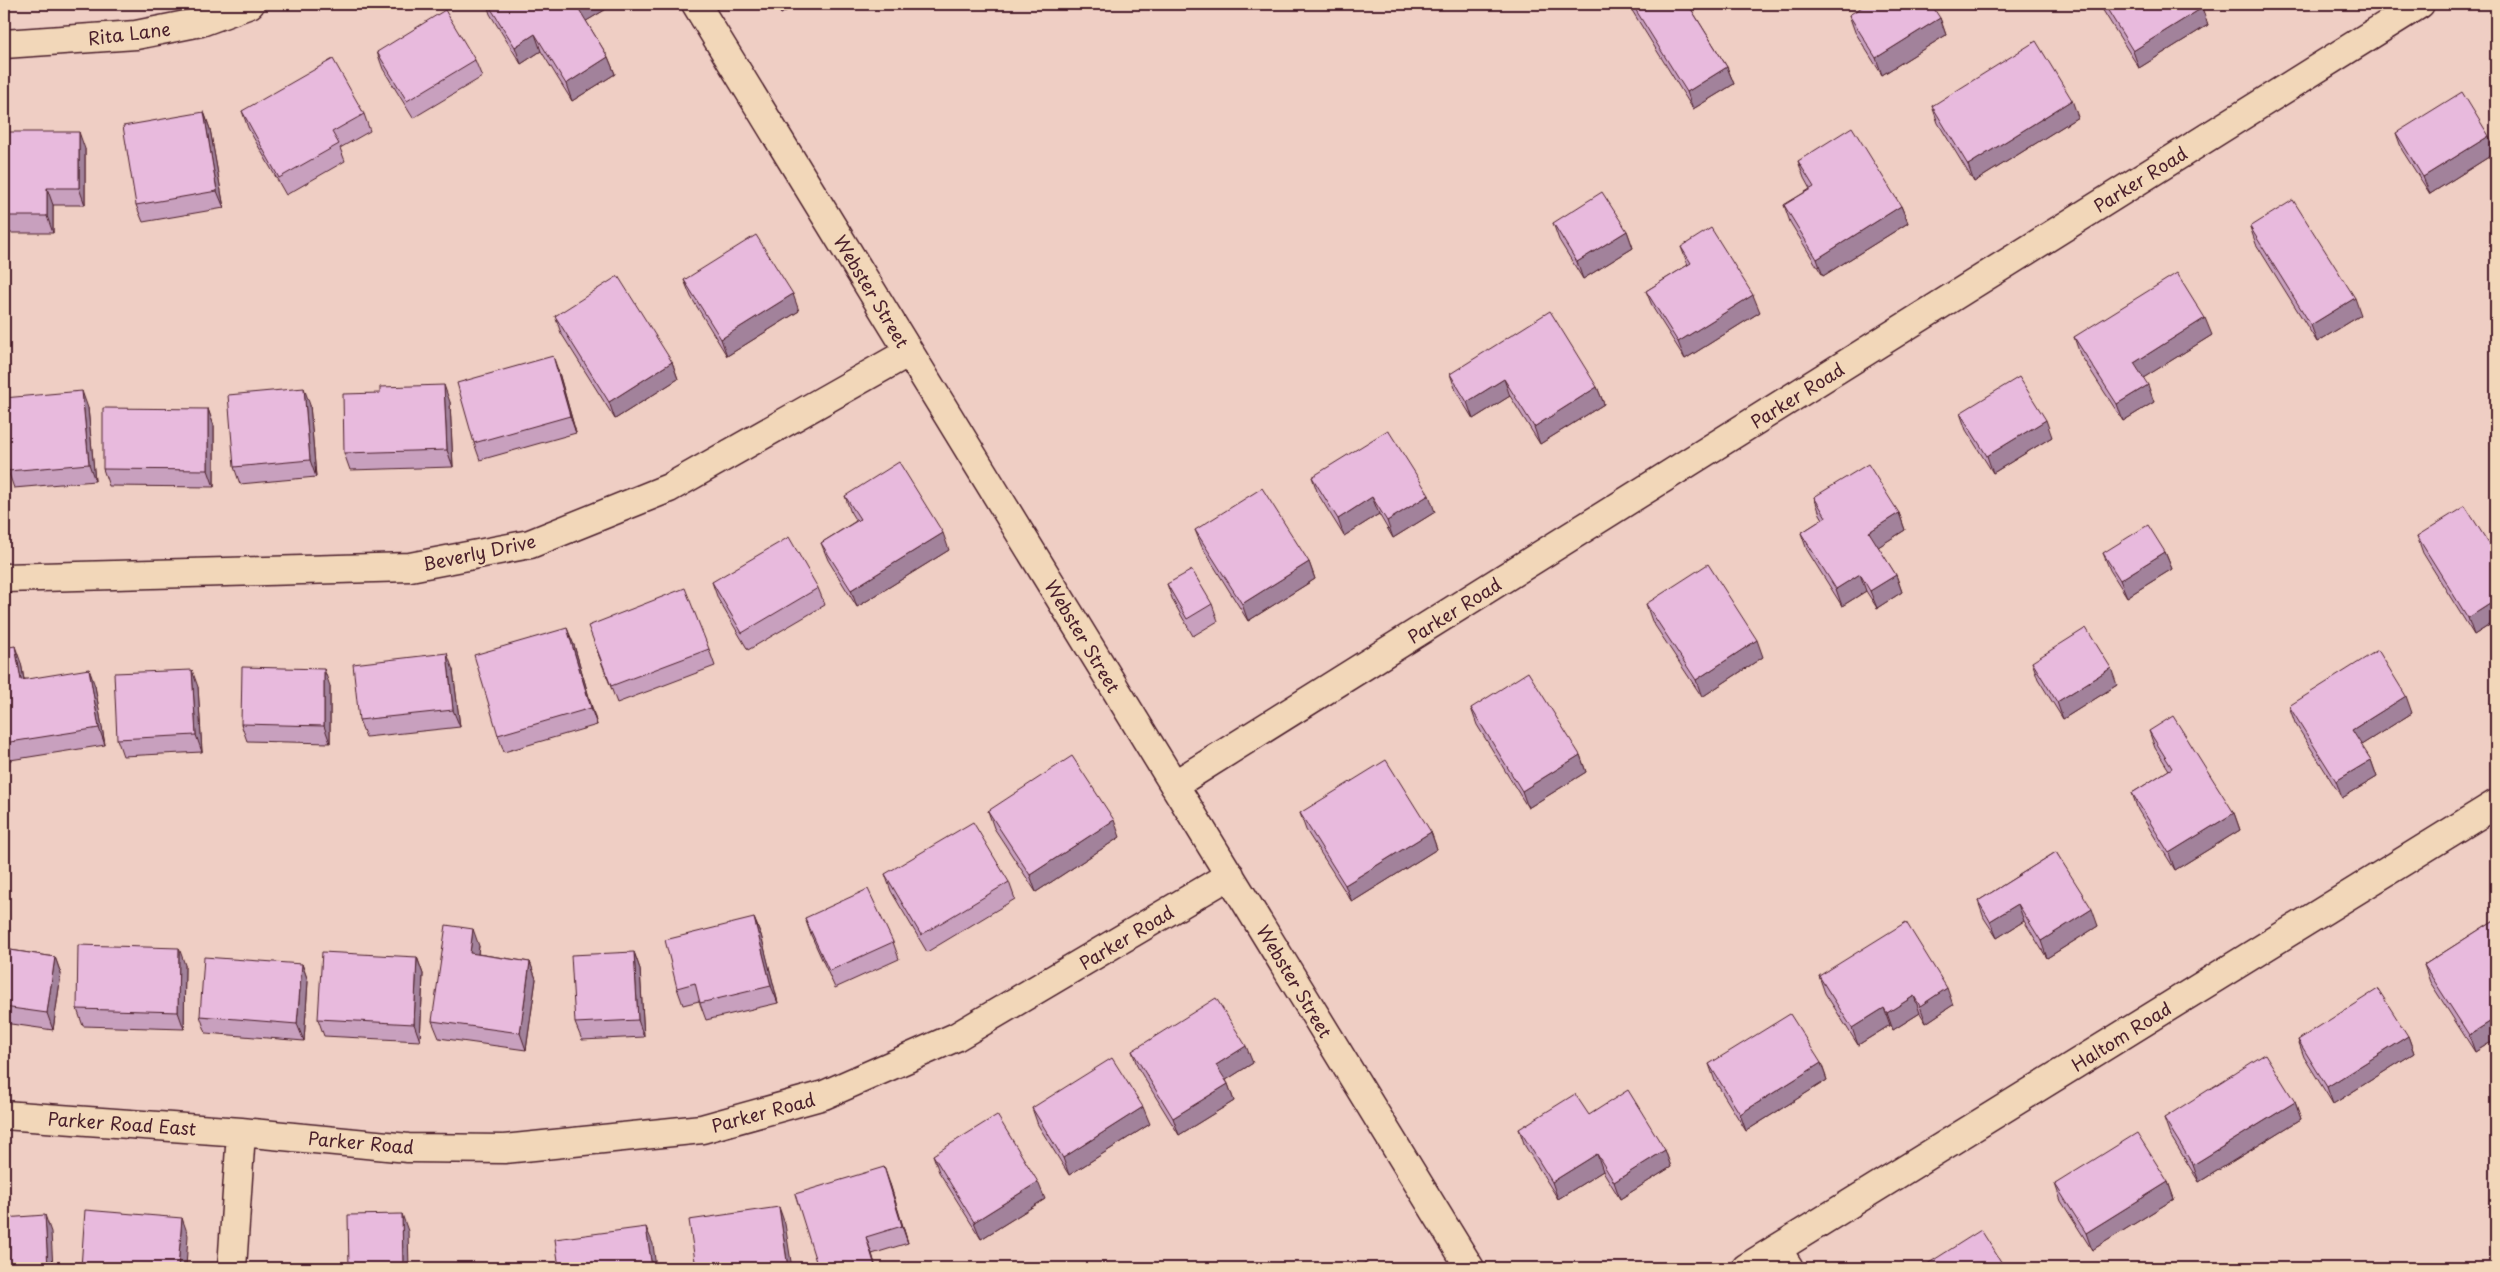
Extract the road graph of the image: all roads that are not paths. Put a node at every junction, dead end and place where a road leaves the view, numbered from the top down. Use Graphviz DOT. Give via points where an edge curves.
graph roads {
  1 [pos="250,4"];
  2 [pos="696,4"];
  3 [pos="2420,4"];
  4 [pos="4,44"];
  5 [pos="909,352"];
  6 [pos="4,578"];
  7 [pos="1174,785"];
  8 [pos="2496,804"];
  9 [pos="1230,875"];
  10 [pos="4,1115"];
  11 [pos="241,1132"];
  12 [pos="1783,1259"];
  13 [pos="232,1268"];
  14 [pos="1470,1268"];
  15 [pos="1746,1268"];
  1 -- 4 [label="street, Rita Lane" via="201,22 136,35"];
  2 -- 5 [label="street, Webster Street"];
  3 -- 7 [label="street, Parker Road"];
  5 -- 6 [label="street, Beverly Drive" via="669,488 530,544 410,567"];
  5 -- 7 [label="street, Webster Street"];
  7 -- 9 [label="street, Webster Street"];
  8 -- 12 [label="street, Haltom Road"];
  9 -- 11 [label="street, Parker Road" via="956,1038 824,1095 702,1129 504,1149 408,1148"];
  9 -- 14 [label="street, Webster Street"];
  10 -- 11 [label="street, Parker Road East"];
  11 -- 13 [label="street"];
  12 -- 15 [label="street, Haltom Road"];
}
